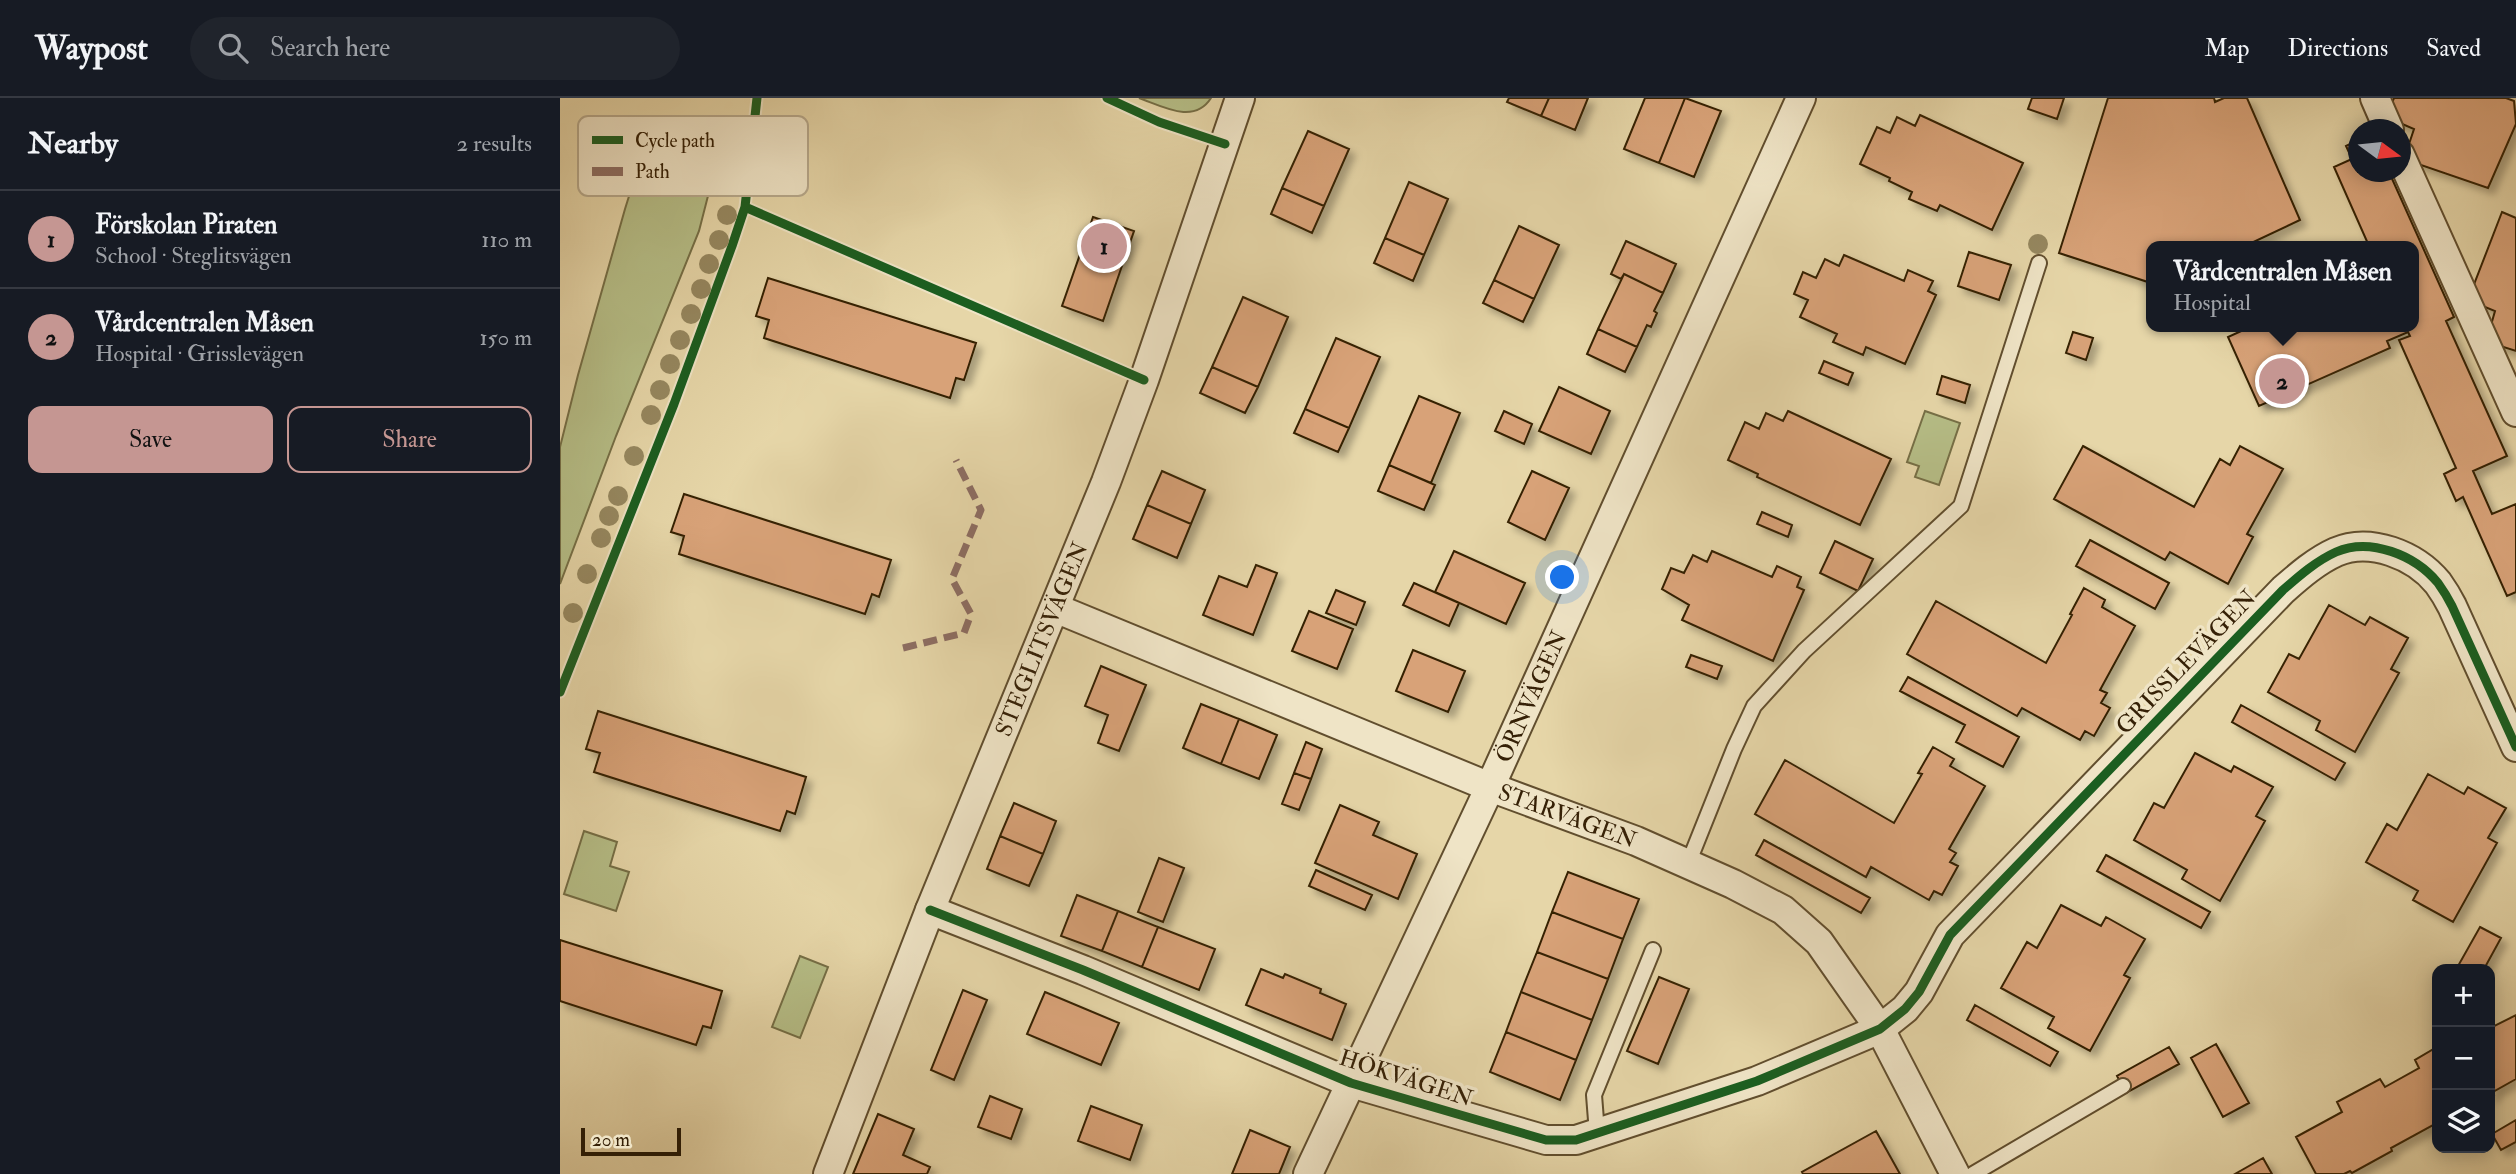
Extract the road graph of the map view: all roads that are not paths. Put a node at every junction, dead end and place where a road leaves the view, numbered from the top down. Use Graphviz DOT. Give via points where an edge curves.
graph roads {
  1 [pos="1240,98"];
  2 [pos="2375,98"];
  3 [pos="1798,99"];
  4 [pos="2384,119"];
  5 [pos="2411,179"];
  6 [pos="2039,263"];
  7 [pos="2516,412"];
  8 [pos="1055,608"];
  9 [pos="2516,747"];
  10 [pos="1490,787"];
  11 [pos="1688,864"];
  12 [pos="930,910"];
  13 [pos="1653,950"];
  14 [pos="1880,1029"];
  15 [pos="1351,1083"];
  16 [pos="2123,1086"];
  17 [pos="1597,1133"];
  18 [pos="828,1174"];
  19 [pos="1308,1174"];
  20 [pos="1955,1174"];
  21 [pos="1973,1174"];
  1 -- 8 [label="street, STEGLITSVÄGEN" via="1144,380"];
  2 -- 4 [label="street"];
  3 -- 10 [label="street, ÖRNVÄGEN"];
  5 -- 7 [label="street"];
  6 -- 11 [label="lane" via="1961,506 1804,651 1754,706"];
  8 -- 10 [label="street, STARVÄGEN"];
  8 -- 12 [label="street, STEGLITSVÄGEN"];
  9 -- 14 [label="street, GRISSLEVÄGEN" via="2439,584 2426,570 2390,551 2339,550 2283,590 2184,690 1950,935 1919,992"];
  10 -- 11 [label="street, STARVÄGEN"];
  10 -- 15 [label="street, ÖRNVÄGEN"];
  11 -- 14 [label="street, STARVÄGEN" via="1783,910 1819,942"];
  12 -- 15 [label="street, HÖKVÄGEN"];
  12 -- 18 [label="street, STEGLITSVÄGEN"];
  13 -- 17 [label="lane" via="1594,1095"];
  14 -- 17 [label="street, HÖKVÄGEN" via="1757,1081"];
  14 -- 20 [label="street, STARVÄGEN"];
  15 -- 17 [label="street, HÖKVÄGEN" via="1546,1140 1576,1140"];
  15 -- 19 [label="street, ÖRNVÄGEN"];
  16 -- 21 [label="lane"];
}
